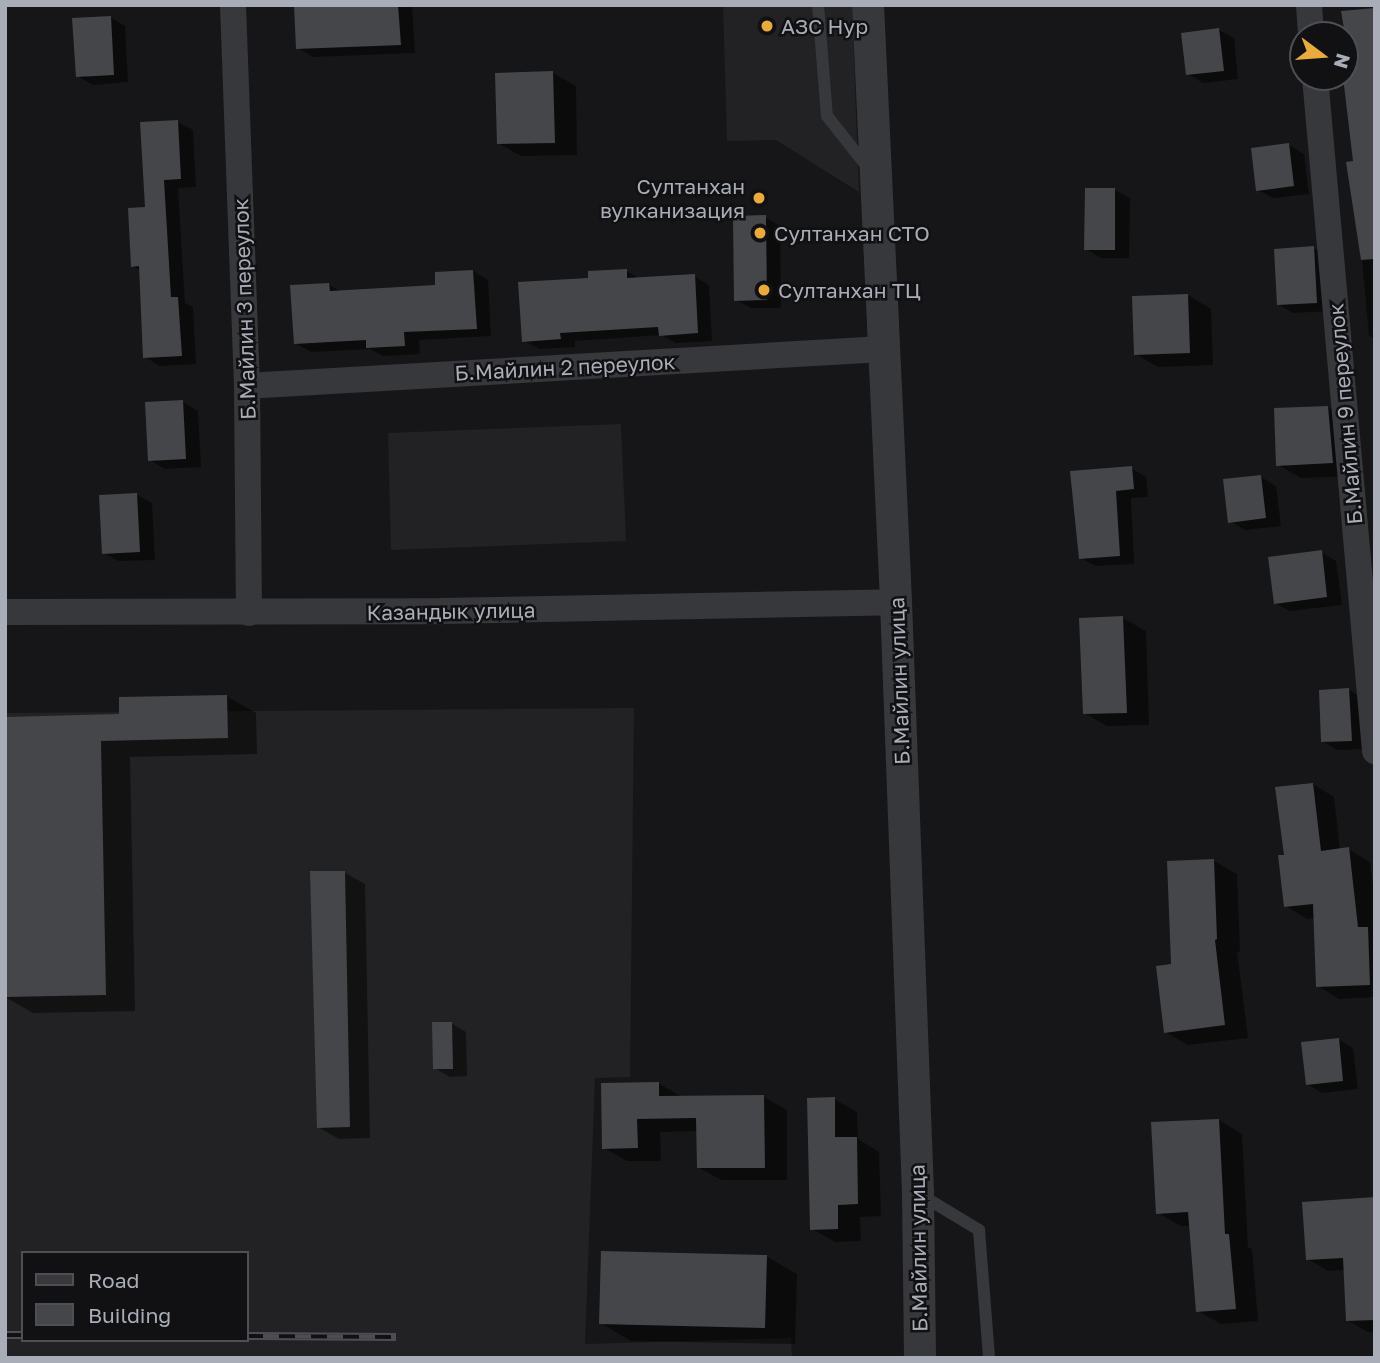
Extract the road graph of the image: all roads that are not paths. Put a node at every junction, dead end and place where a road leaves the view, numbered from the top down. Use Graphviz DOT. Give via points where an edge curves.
graph roads {
  1 [pos="233,5"];
  2 [pos="818,5"];
  3 [pos="868,5"];
  4 [pos="1316,91"];
  5 [pos="876,178"];
  6 [pos="883,349"];
  7 [pos="247,386"];
  8 [pos="897,602"];
  9 [pos="5,612"];
  10 [pos="249,613"];
  11 [pos="1375,751"];
  12 [pos="918,1193"];
  13 [pos="920,1358"];
  14 [pos="989,1358"];
  1 -- 7 [label="street, Б.Майлин 3 переулок"];
  2 -- 5 [label="lane" via="827,116"];
  3 -- 5 [label="street, Б.Майлин улица"];
  4 -- 11 [label="street, Б.Майлин 9 переулок"];
  5 -- 6 [label="street, Б.Майлин улица"];
  6 -- 7 [label="street, Б.Майлин 2 переулок"];
  6 -- 8 [label="street, Б.Майлин улица"];
  7 -- 10 [label="street, Б.Майлин 3 переулок"];
  8 -- 10 [label="street, Казандык улица"];
  8 -- 12 [label="street, Б.Майлин улица"];
  9 -- 10 [label="street, Казандык улица"];
  12 -- 13 [label="street, Б.Майлин улица"];
  12 -- 14 [label="lane" via="979,1230"];
}
